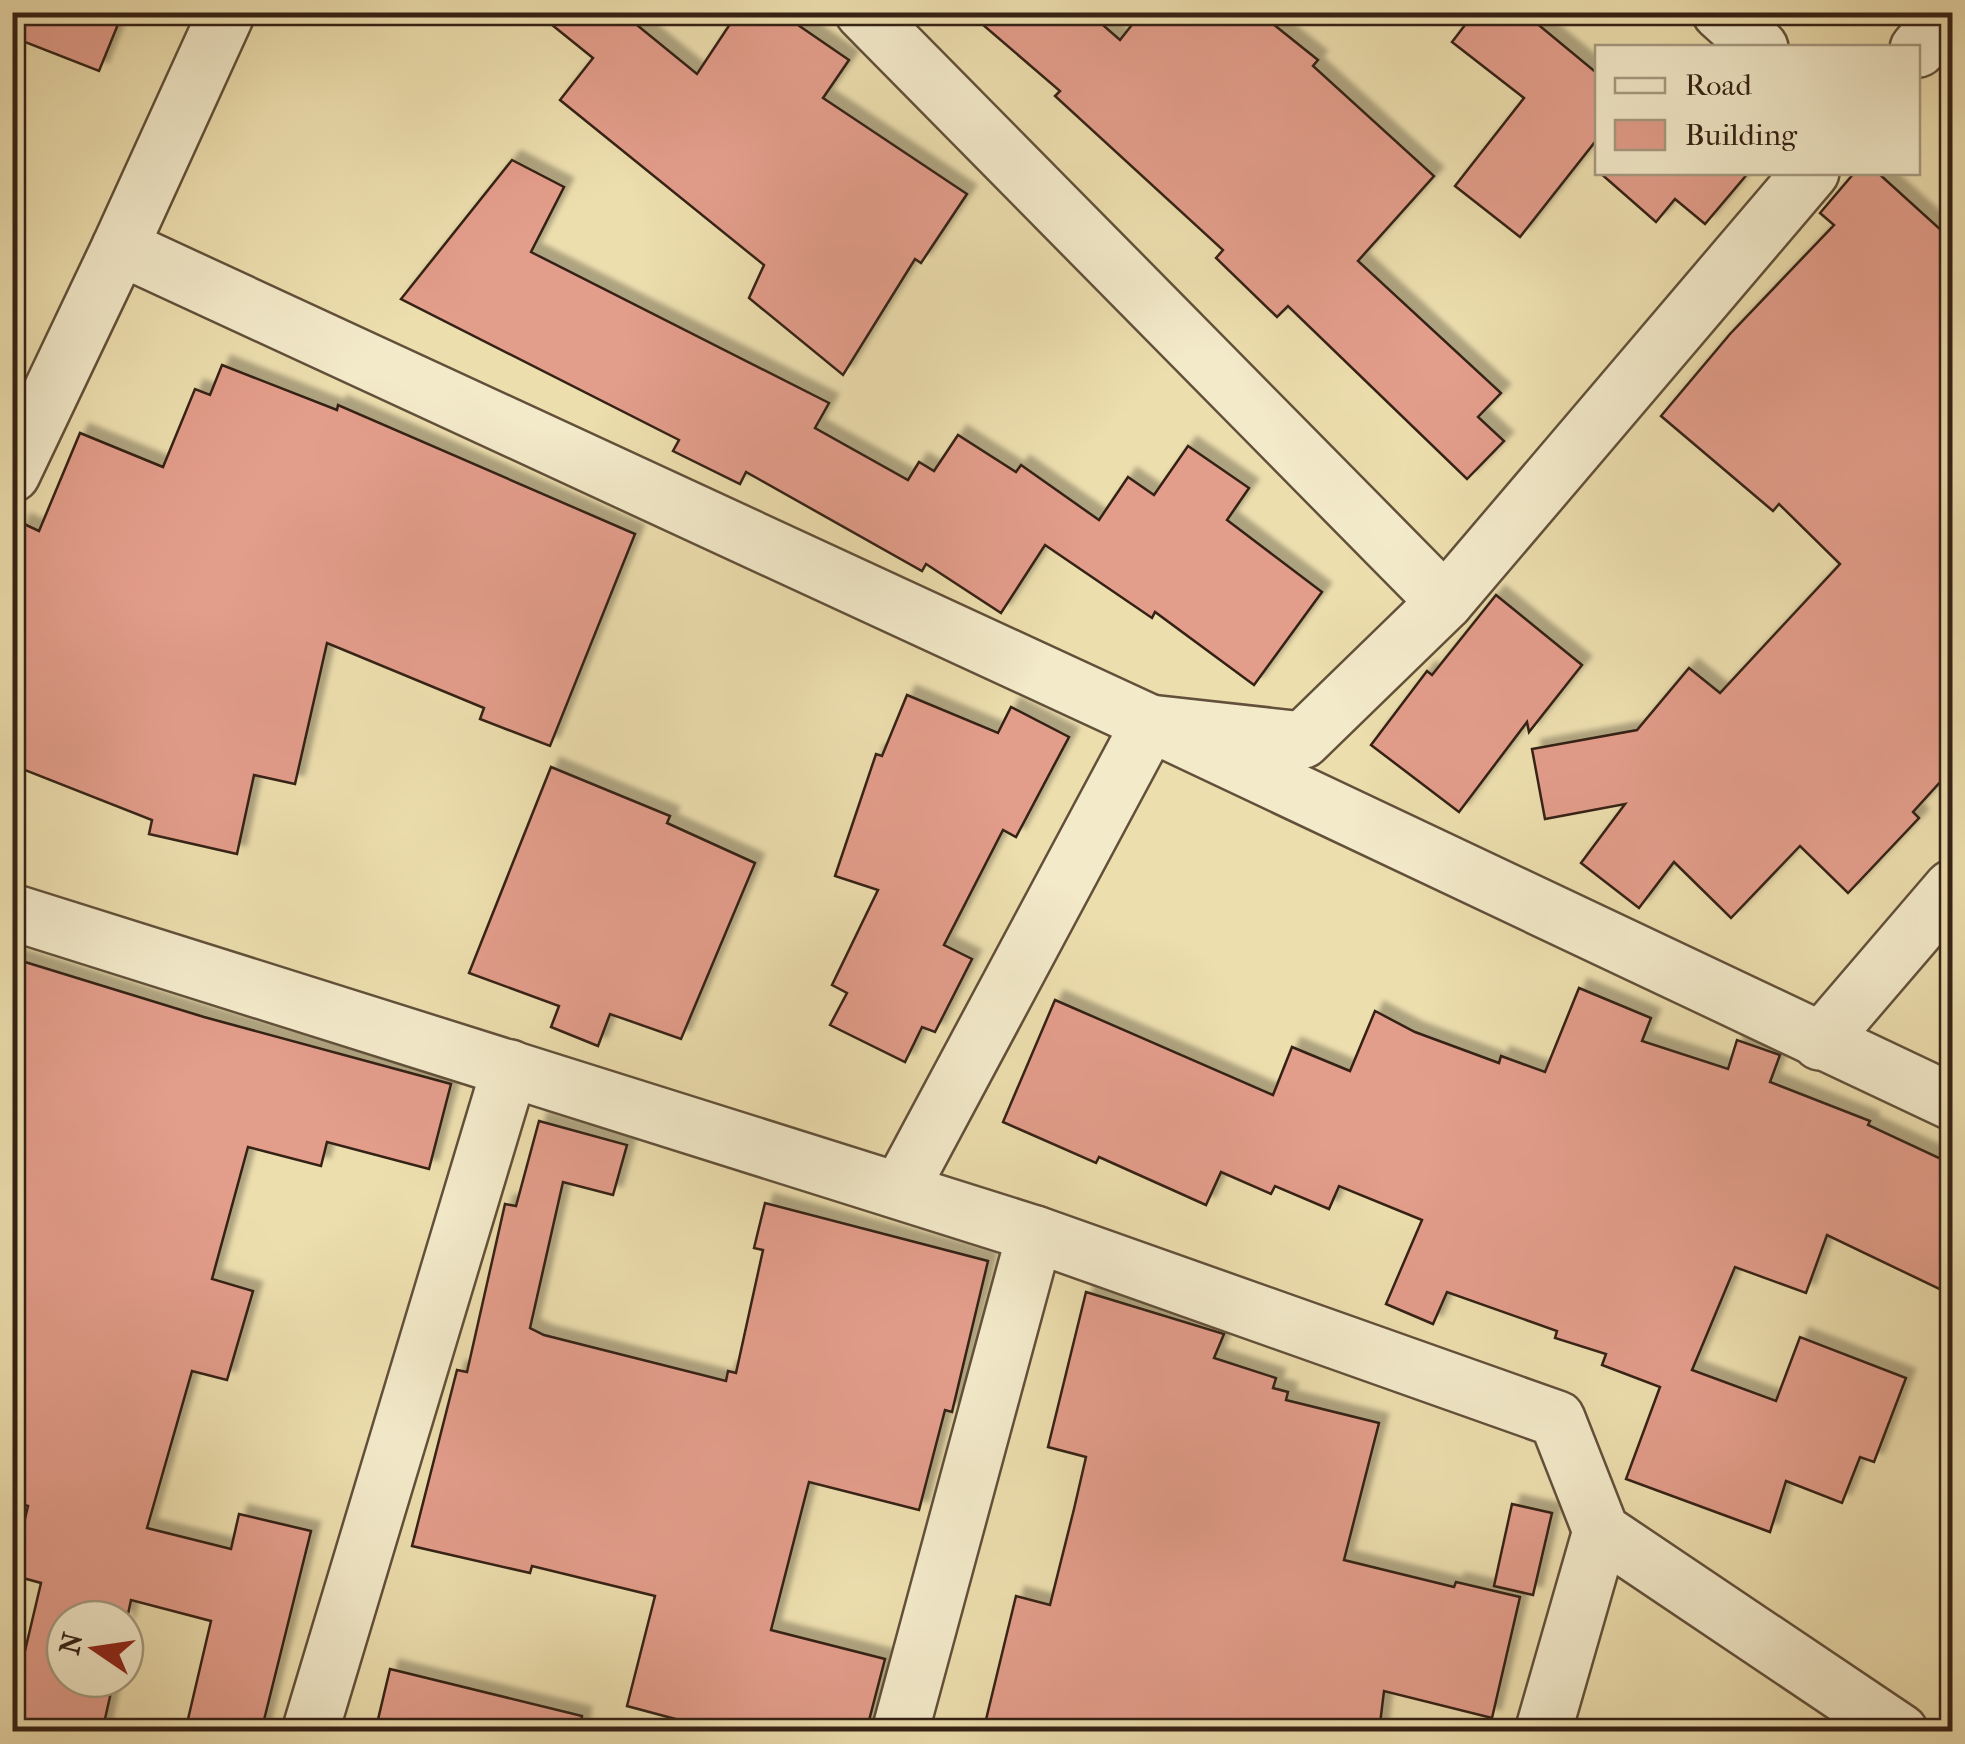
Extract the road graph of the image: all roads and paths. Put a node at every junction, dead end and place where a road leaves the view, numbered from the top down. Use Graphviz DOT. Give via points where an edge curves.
graph roads {
  1 [pos="227,12"];
  2 [pos="863,12"];
  3 [pos="1720,12"];
  4 [pos="1949,12"];
  5 [pos="1757,45"];
  6 [pos="1920,47"];
  7 [pos="1808,175"];
  8 [pos="120,247"];
  9 [pos="12,474"];
  10 [pos="1445,602"];
  11 [pos="1150,723"];
  12 [pos="1952,888"];
  13 [pos="12,912"];
  14 [pos="1820,1042"];
  15 [pos="510,1068"];
  16 [pos="1952,1102"];
  17 [pos="900,1190"];
  18 [pos="1035,1234"];
  19 [pos="1601,1531"];
  20 [pos="310,1732"];
  21 [pos="900,1732"];
  22 [pos="1544,1732"];
  23 [pos="1900,1732"];
  1 -- 8 [label="street"];
  2 -- 10 [label="street"];
  3 -- 5 [label="street"];
  4 -- 6 [label="street"];
  7 -- 10 [label="street"];
  8 -- 9 [label="street"];
  8 -- 11 [label="street"];
  10 -- 11 [label="street" via="1303,740"];
  11 -- 14 [label="street"];
  11 -- 17 [label="street"];
  12 -- 14 [label="street"];
  13 -- 15 [label="street"];
  14 -- 16 [label="street"];
  15 -- 17 [label="street"];
  15 -- 20 [label="street"];
  17 -- 18 [label="street"];
  18 -- 19 [label="street" via="1557,1419"];
  18 -- 21 [label="street"];
  19 -- 22 [label="street"];
  19 -- 23 [label="street"];
}
